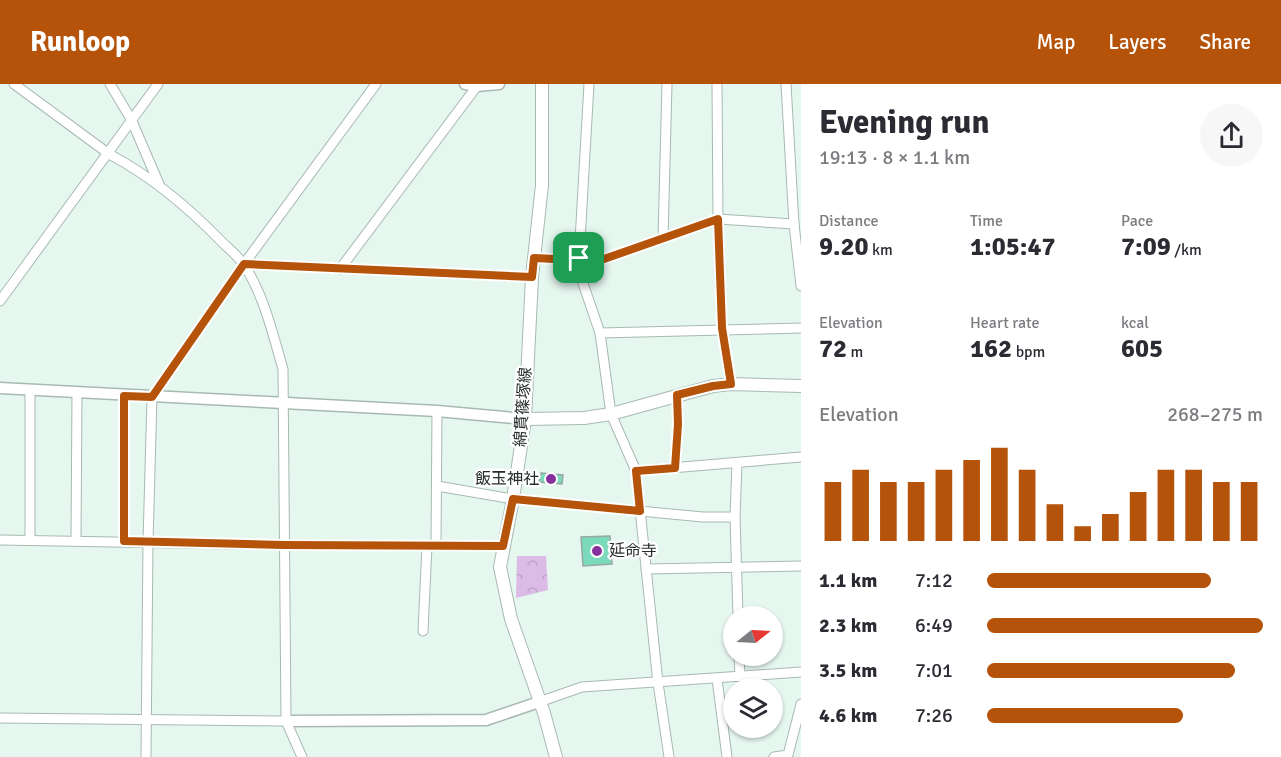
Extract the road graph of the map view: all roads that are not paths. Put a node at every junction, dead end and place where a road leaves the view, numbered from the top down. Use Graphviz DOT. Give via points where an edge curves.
graph roads {
  1 [pos="15,84"];
  2 [pos="110,84"];
  3 [pos="158,84"];
  4 [pos="376,84"];
  5 [pos="499,84"];
  6 [pos="542,84"];
  7 [pos="589,84"];
  8 [pos="667,84"];
  9 [pos="717,84"];
  10 [pos="786,84"];
  11 [pos="471,85"];
  12 [pos="131,119"];
  13 [pos="109,154"];
  14 [pos="790,162"];
  15 [pos="801,163"];
  16 [pos="160,187"];
  17 [pos="718,219"];
  18 [pos="794,224"];
  19 [pos="663,238"];
  20 [pos="534,258"];
  21 [pos="577,259"];
  22 [pos="244,264"];
  23 [pos="340,268"];
  24 [pos="532,277"];
  25 [pos="801,286"];
  26 [pos="0,301"];
  27 [pos="722,328"];
  28 [pos="801,328"];
  29 [pos="600,333"];
  30 [pos="731,384"];
  31 [pos="801,386"];
  32 [pos="0,388"];
  33 [pos="30,390"];
  34 [pos="77,393"];
  35 [pos="677,395"];
  36 [pos="124,396"];
  37 [pos="152,397"];
  38 [pos="284,405"];
  39 [pos="437,411"];
  40 [pos="611,414"];
  41 [pos="525,419"];
  42 [pos="801,457"];
  43 [pos="737,463"];
  44 [pos="675,468"];
  45 [pos="636,471"];
  46 [pos="437,486"];
  47 [pos="513,499"];
  48 [pos="640,511"];
  49 [pos="735,517"];
  50 [pos="0,540"];
  51 [pos="30,540"];
  52 [pos="76,541"];
  53 [pos="124,541"];
  54 [pos="148,542"];
  55 [pos="284,545"];
  56 [pos="432,546"];
  57 [pos="503,546"];
  58 [pos="801,566"];
  59 [pos="646,568"];
  60 [pos="736,568"];
  61 [pos="738,606"];
  62 [pos="423,631"];
  63 [pos="739,666"];
  64 [pos="801,672"];
  65 [pos="740,677"];
  66 [pos="717,679"];
  67 [pos="658,683"];
  68 [pos="539,702"];
  69 [pos="801,704"];
  70 [pos="0,718"];
  71 [pos="147,718"];
  72 [pos="286,721"];
  73 [pos="791,756"];
  74 [pos="146,757"];
  75 [pos="302,757"];
  76 [pos="556,757"];
  77 [pos="669,757"];
  78 [pos="727,757"];
  79 [pos="774,757"];
  1 -- 13 [label="street"];
  2 -- 12 [label="street"];
  3 -- 12 [label="street"];
  4 -- 22 [label="street"];
  5 -- 11 [label="street"];
  6 -- 20 [label="main road, 綿貫篠塚線" via="542,185"];
  7 -- 21 [label="street"];
  8 -- 19 [label="street"];
  9 -- 17 [label="street"];
  10 -- 14 [label="street"];
  11 -- 23 [label="street"];
  12 -- 13 [label="street"];
  12 -- 16 [label="street"];
  13 -- 16 [label="street"];
  13 -- 26 [label="street"];
  14 -- 15 [label="street"];
  14 -- 18 [label="street"];
  16 -- 22 [label="street" via="191,211"];
  17 -- 18 [label="street"];
  17 -- 19 [label="street"];
  17 -- 27 [label="street"];
  18 -- 25 [label="street"];
  19 -- 21 [label="street" via="604,259"];
  20 -- 21 [label="street"];
  20 -- 24 [label="main road, 綿貫篠塚線"];
  21 -- 29 [label="street"];
  22 -- 23 [label="street"];
  22 -- 37 [label="street"];
  22 -- 38 [label="street" via="273,335 282,369"];
  23 -- 24 [label="street"];
  24 -- 41 [label="main road, 綿貫篠塚線"];
  27 -- 28 [label="street"];
  27 -- 29 [label="street"];
  27 -- 30 [label="street"];
  29 -- 40 [label="street"];
  30 -- 31 [label="main road"];
  30 -- 35 [label="main road"];
  32 -- 33 [label="street"];
  33 -- 34 [label="street"];
  33 -- 51 [label="street"];
  34 -- 36 [label="street"];
  34 -- 52 [label="street"];
  35 -- 40 [label="main road"];
  35 -- 44 [label="street"];
  36 -- 37 [label="street"];
  36 -- 53 [label="street"];
  37 -- 38 [label="street"];
  37 -- 54 [label="street"];
  38 -- 39 [label="street"];
  38 -- 55 [label="street"];
  39 -- 41 [label="street"];
  39 -- 46 [label="street"];
  40 -- 41 [label="main road"];
  40 -- 45 [label="street"];
  41 -- 47 [label="main road, 綿貫篠塚線"];
  42 -- 43 [label="street"];
  43 -- 44 [label="street"];
  43 -- 49 [label="street"];
  44 -- 45 [label="street"];
  45 -- 48 [label="street"];
  46 -- 47 [label="street"];
  46 -- 56 [label="street"];
  47 -- 48 [label="street"];
  47 -- 57 [label="main road, 綿貫篠塚線"];
  48 -- 49 [label="street"];
  48 -- 59 [label="street"];
  49 -- 60 [label="street"];
  50 -- 51 [label="street"];
  51 -- 52 [label="street"];
  52 -- 53 [label="street"];
  53 -- 54 [label="street"];
  54 -- 55 [label="street"];
  54 -- 71 [label="street"];
  55 -- 56 [label="street"];
  55 -- 72 [label="street"];
  56 -- 57 [label="street"];
  56 -- 62 [label="street"];
  57 -- 68 [label="main road, 綿貫篠塚線" via="500,567 511,619"];
  58 -- 60 [label="street"];
  59 -- 60 [label="street"];
  59 -- 67 [label="street"];
  60 -- 61 [label="street"];
  63 -- 65 [label="street"];
  64 -- 65 [label="street"];
  65 -- 66 [label="street"];
  66 -- 67 [label="street"];
  66 -- 78 [label="street"];
  67 -- 68 [label="street" via="582,687"];
  67 -- 77 [label="street"];
  68 -- 72 [label="street" via="486,720"];
  68 -- 76 [label="main road, 綿貫篠塚線"];
  69 -- 73 [label="street"];
  70 -- 71 [label="street"];
  71 -- 72 [label="street"];
  71 -- 74 [label="street"];
  72 -- 75 [label="street"];
  73 -- 79 [label="street"];
}
